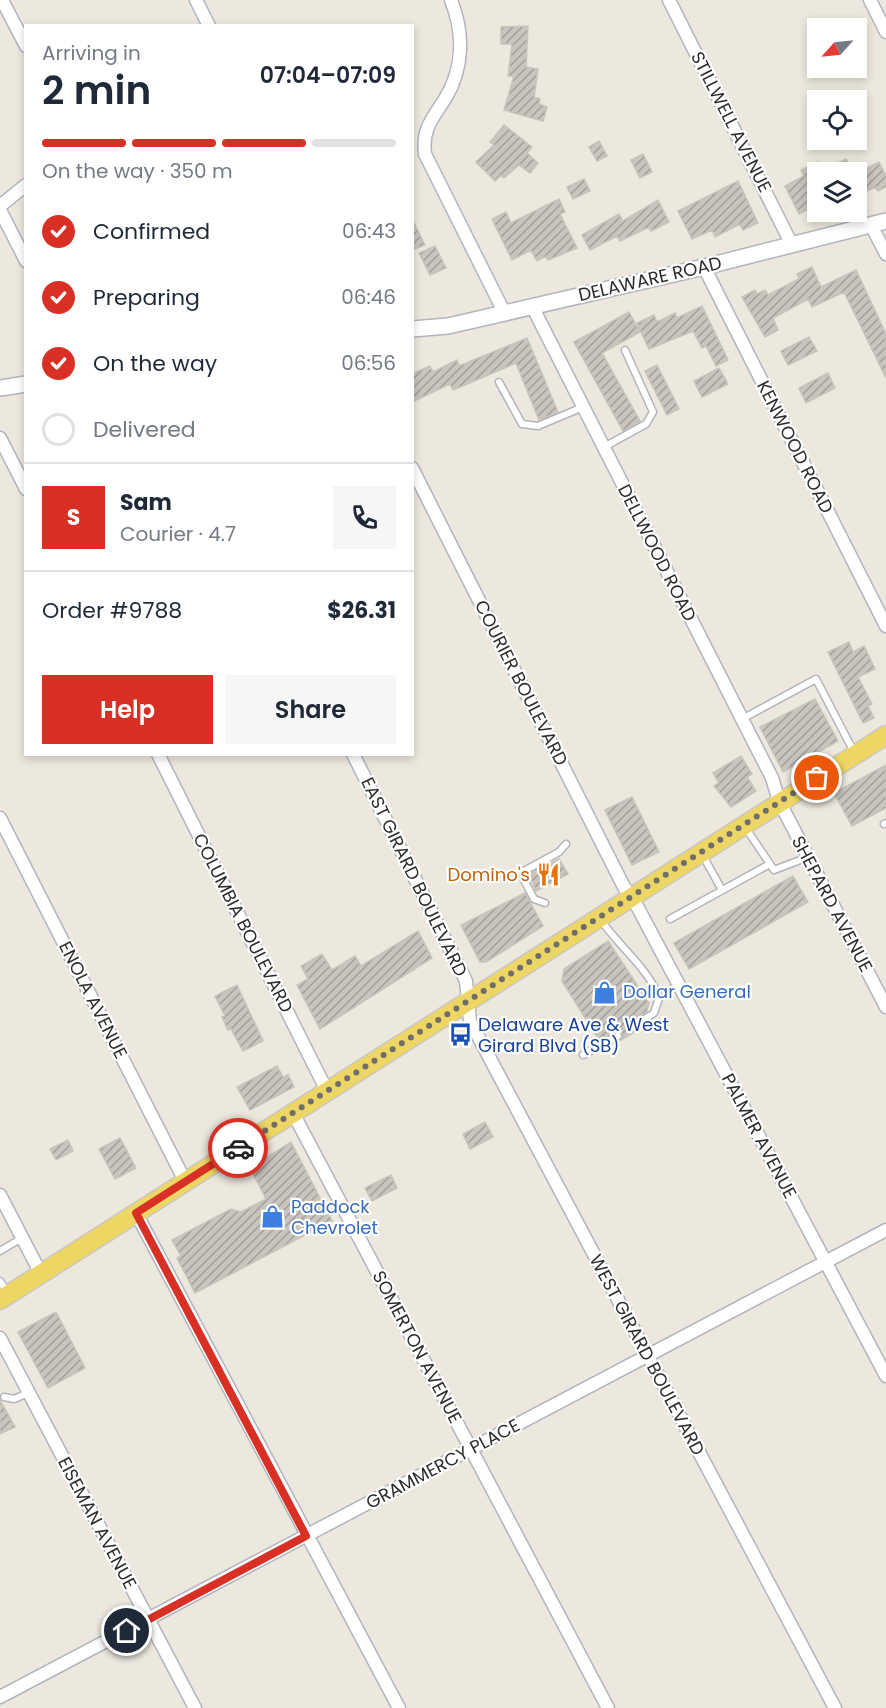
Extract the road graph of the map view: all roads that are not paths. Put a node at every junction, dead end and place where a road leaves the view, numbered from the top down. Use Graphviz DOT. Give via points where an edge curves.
graph roads {
  1 [pos="2,0"];
  2 [pos="196,0"];
  3 [pos="451,0"];
  4 [pos="669,0"];
  5 [pos="870,0"];
  6 [pos="208,24"];
  7 [pos="886,32"];
  8 [pos="24,42"];
  9 [pos="24,187"];
  10 [pos="0,208"];
  11 [pos="879,223"];
  12 [pos="792,245"];
  13 [pos="886,254"];
  14 [pos="24,257"];
  15 [pos="704,267"];
  16 [pos="532,306"];
  17 [pos="504,312"];
  18 [pos="414,330"];
  19 [pos="624,350"];
  20 [pos="499,382"];
  21 [pos="24,384"];
  22 [pos="0,388"];
  23 [pos="583,406"];
  24 [pos="0,438"];
  25 [pos="604,448"];
  26 [pos="414,472"];
  27 [pos="24,485"];
  28 [pos="886,626"];
  29 [pos="742,719"];
  30 [pos="886,735"];
  31 [pos="855,754"];
  32 [pos="159,756"];
  33 [pos="354,756"];
  34 [pos="779,801"];
  35 [pos="0,818"];
  36 [pos="743,824"];
  37 [pos="566,844"];
  38 [pos="700,852"];
  39 [pos="808,857"];
  40 [pos="768,865"];
  41 [pos="722,890"];
  42 [pos="631,897"];
  43 [pos="544,903"];
  44 [pos="599,917"];
  45 [pos="670,919"];
  46 [pos="468,1001"];
  47 [pos="886,1007"];
  48 [pos="631,1028"];
  49 [pos="618,1036"];
  50 [pos="583,1055"];
  51 [pos="327,1091"];
  52 [pos="293,1113"];
  53 [pos="185,1181"];
  54 [pos="0,1195"];
  55 [pos="136,1213"];
  56 [pos="886,1230"];
  57 [pos="22,1238"];
  58 [pos="0,1251"];
  59 [pos="826,1262"];
  60 [pos="41,1274"];
  61 [pos="3,1292"];
  62 [pos="0,1338"];
  63 [pos="648,1356"];
  64 [pos="886,1376"];
  65 [pos="28,1393"];
  66 [pos="4,1397"];
  67 [pos="471,1449"];
  68 [pos="306,1536"];
  69 [pos="148,1620"];
  70 [pos="0,1697"];
  71 [pos="195,1708"];
  72 [pos="399,1708"];
  73 [pos="608,1708"];
  74 [pos="835,1708"];
  1 -- 8 [label="street"];
  2 -- 6 [label="street"];
  3 -- 17 [label="street" via="460,32 458,68 426,128 425,154"];
  4 -- 12 [label="street, STILLWELL AVENUE"];
  5 -- 7 [label="street"];
  9 -- 10 [label="street"];
  10 -- 14 [label="street"];
  11 -- 12 [label="street, DELAWARE ROAD"];
  11 -- 13 [label="street"];
  12 -- 15 [label="street, DELAWARE ROAD"];
  15 -- 16 [label="street, DELAWARE ROAD"];
  15 -- 28 [label="street, KENWOOD ROAD"];
  16 -- 17 [label="street, DELAWARE ROAD"];
  16 -- 23 [label="street, DELLWOOD ROAD"];
  17 -- 18 [label="street, DELAWARE ROAD"];
  19 -- 25 [label="lane" via="653,412 646,424"];
  20 -- 23 [label="lane" via="522,424 538,426"];
  21 -- 22 [label="street"];
  23 -- 25 [label="street, DELLWOOD ROAD"];
  24 -- 27 [label="street"];
  25 -- 29 [label="street, DELLWOOD ROAD"];
  26 -- 42 [label="street, COURIER BOULEVARD"];
  29 -- 31 [label="lane" via="816,679"];
  29 -- 34 [label="street, DELLWOOD ROAD" via="772,778"];
  30 -- 31 [label="main road"];
  31 -- 34 [label="main road"];
  32 -- 51 [label="street, COLUMBIA BOULEVARD"];
  33 -- 46 [label="street, EAST GIRARD BOULEVARD" via="462,972"];
  34 -- 36 [label="main road"];
  34 -- 39 [label="street, SHEPARD AVENUE"];
  35 -- 53 [label="street, ENOLA AVENUE"];
  36 -- 38 [label="main road"];
  36 -- 40 [label="lane"];
  37 -- 43 [label="lane" via="524,871 523,878 534,899"];
  38 -- 41 [label="lane"];
  38 -- 42 [label="main road"];
  39 -- 40 [label="lane" via="780,870"];
  39 -- 47 [label="street, SHEPARD AVENUE"];
  40 -- 41 [label="lane"];
  41 -- 45 [label="lane"];
  42 -- 44 [label="main road"];
  42 -- 59 [label="street, PALMER AVENUE"];
  44 -- 46 [label="main road"];
  44 -- 48 [label="lane" via="615,942 635,958 659,998 654,1013"];
  46 -- 51 [label="main road"];
  46 -- 63 [label="street, WEST GIRARD BOULEVARD" via="470,1021"];
  49 -- 50 [label="lane"];
  51 -- 52 [label="main road"];
  52 -- 53 [label="main road"];
  52 -- 67 [label="street, SOMERTON AVENUE"];
  53 -- 55 [label="main road"];
  54 -- 57 [label="street"];
  55 -- 60 [label="main road"];
  55 -- 68 [label="street"];
  56 -- 59 [label="street, GRAMMERCY PLACE"];
  57 -- 58 [label="lane"];
  57 -- 60 [label="street"];
  59 -- 63 [label="street, GRAMMERCY PLACE"];
  59 -- 64 [label="street, PALMER AVENUE"];
  60 -- 61 [label="main road"];
  62 -- 65 [label="street, EISEMAN AVENUE"];
  63 -- 67 [label="street, GRAMMERCY PLACE"];
  63 -- 74 [label="street, WEST GIRARD BOULEVARD"];
  65 -- 66 [label="lane" via="14,1399"];
  65 -- 69 [label="street, EISEMAN AVENUE"];
  67 -- 68 [label="street, GRAMMERCY PLACE"];
  67 -- 73 [label="street, SOMERTON AVENUE"];
  68 -- 69 [label="street, GRAMMERCY PLACE"];
  68 -- 72 [label="street"];
  69 -- 70 [label="street, GRAMMERCY PLACE"];
  69 -- 71 [label="street, EISEMAN AVENUE"];
}
